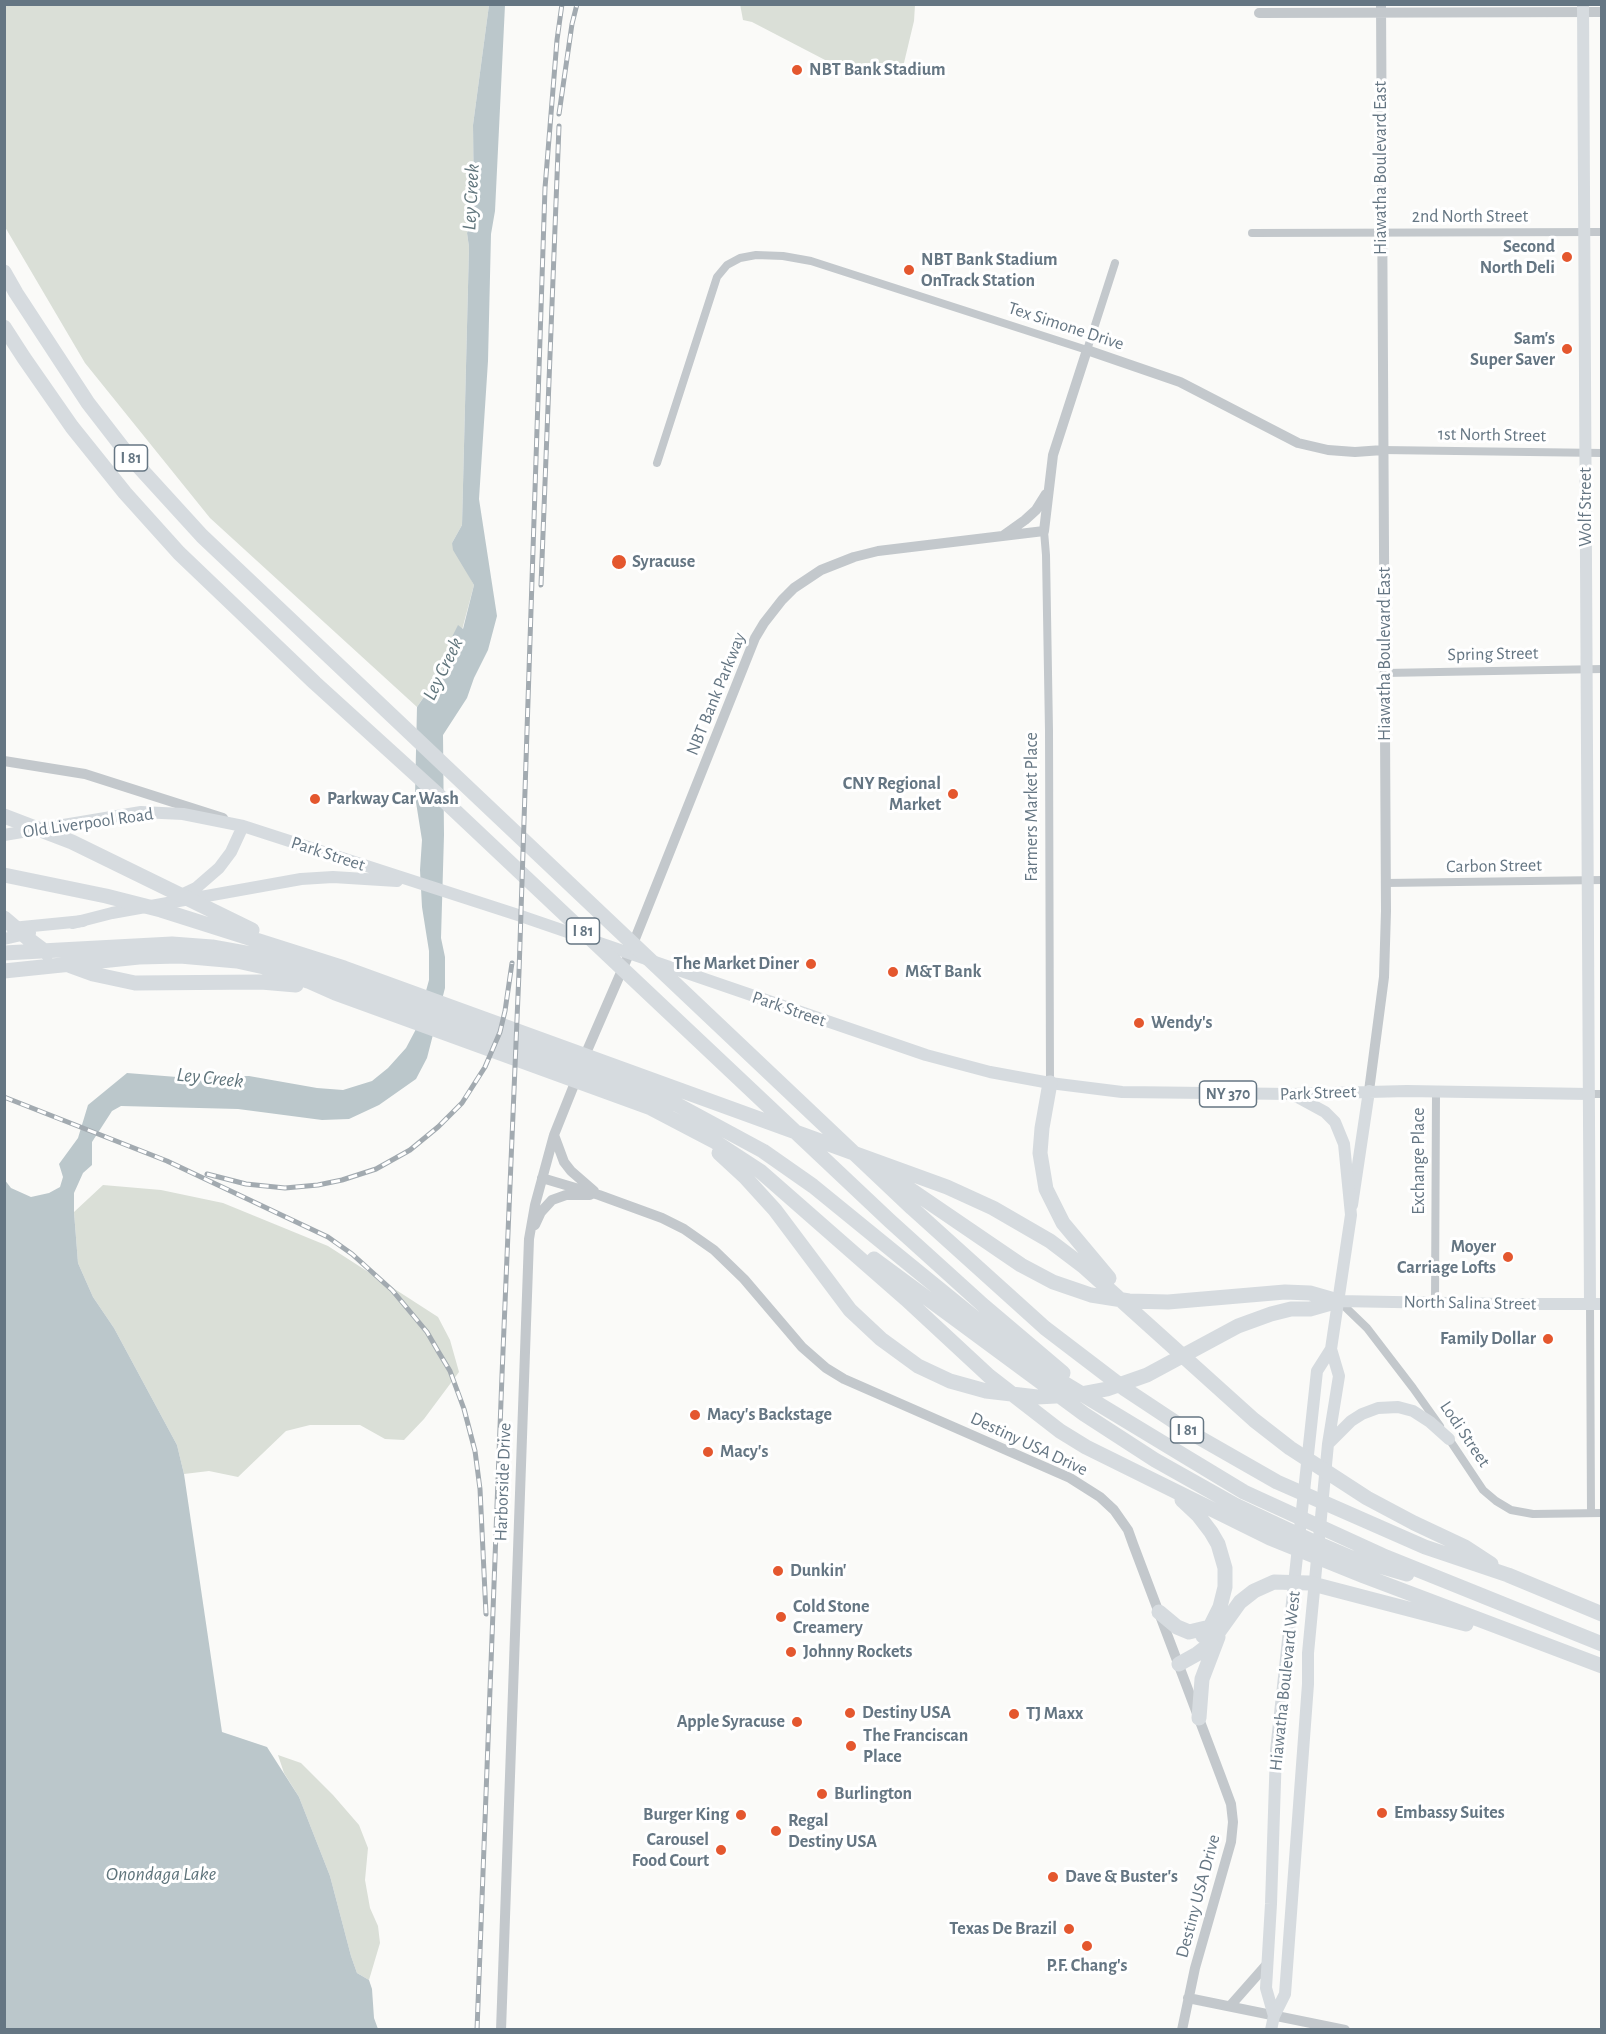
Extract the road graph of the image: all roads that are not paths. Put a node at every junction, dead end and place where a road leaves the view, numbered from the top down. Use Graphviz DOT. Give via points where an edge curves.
graph roads {
  1 [pos="1583,8"];
  2 [pos="1381,9"];
  3 [pos="1602,12"];
  4 [pos="1259,13"];
  5 [pos="1252,232"];
  6 [pos="1584,232"];
  7 [pos="1602,232"];
  8 [pos="1382,234"];
  9 [pos="1115,263"];
  10 [pos="4,272"];
  11 [pos="4,327"];
  12 [pos="1087,350"];
  13 [pos="1383,450"];
  14 [pos="1585,453"];
  15 [pos="1602,453"];
  16 [pos="657,463"];
  17 [pos="1048,492"];
  18 [pos="1044,531"];
  19 [pos="1001,537"];
  20 [pos="1587,668"];
  21 [pos="1602,669"];
  22 [pos="1385,673"];
  23 [pos="4,761"];
  24 [pos="4,816"];
  25 [pos="243,826"];
  26 [pos="4,835"];
  27 [pos="4,875"];
  28 [pos="1588,880"];
  29 [pos="1602,880"];
  30 [pos="416,883"];
  31 [pos="1386,883"];
  32 [pos="162,905"];
  33 [pos="4,918"];
  34 [pos="213,920"];
  35 [pos="83,921"];
  36 [pos="4,928"];
  37 [pos="4,939"];
  38 [pos="4,953"];
  39 [pos="629,954"];
  40 [pos="4,971"];
  41 [pos="339,981"];
  42 [pos="1050,1083"];
  43 [pos="633,1088"];
  44 [pos="1369,1091"];
  45 [pos="1436,1092"];
  46 [pos="1292,1094"];
  47 [pos="1595,1094"];
  48 [pos="681,1123"];
  49 [pos="554,1135"];
  50 [pos="848,1146"];
  51 [pos="543,1178"];
  52 [pos="599,1195"];
  53 [pos="798,1204"];
  54 [pos="1351,1215"];
  55 [pos="529,1239"];
  56 [pos="1338,1300"];
  57 [pos="1435,1302"];
  58 [pos="1596,1304"];
  59 [pos="1157,1332"];
  60 [pos="1331,1349"];
  61 [pos="1449,1439"];
  62 [pos="1163,1444"];
  63 [pos="1328,1444"];
  64 [pos="1163,1485"];
  65 [pos="1591,1513"];
  66 [pos="1602,1513"];
  67 [pos="1508,1575"];
  68 [pos="1450,1582"];
  69 [pos="1159,1612"];
  70 [pos="1602,1614"];
  71 [pos="1216,1628"];
  72 [pos="1542,1643"];
  73 [pos="1602,1644"];
  74 [pos="1177,1659"];
  75 [pos="1602,1666"];
  76 [pos="1199,1718"];
  77 [pos="1268,1963"];
  78 [pos="1188,1998"];
  79 [pos="1230,2006"];
  80 [pos="1274,2016"];
  81 [pos="501,2030"];
  82 [pos="1182,2030"];
  83 [pos="1271,2030"];
  84 [pos="1345,2030"];
  1 -- 2 [label="street"];
  1 -- 3 [label="street"];
  1 -- 6 [label="main road, Wolf Street"];
  2 -- 4 [label="street"];
  2 -- 8 [label="street, Hiawatha Boulevard East"];
  5 -- 8 [label="street, 2nd North Street"];
  6 -- 7 [label="street, 2nd North Street"];
  6 -- 8 [label="street, 2nd North Street"];
  6 -- 14 [label="main road, Wolf Street"];
  8 -- 13 [label="street, Hiawatha Boulevard East"];
  9 -- 12 [label="street, NBT Bank Parkway"];
  10 -- 50 [label="highway, I 81" via="88,403 195,530"];
  11 -- 62 [label="highway, I 81" via="72,427 125,493 273,643 890,1221 1053,1365"];
  12 -- 13 [label="street, Tex Simone Drive" via="1180,382 1298,443 1328,450"];
  12 -- 16 [label="street, Tex Simone Drive" via="811,261 783,256 740,258 717,277"];
  12 -- 17 [label="street, NBT Bank Parkway" via="1053,455"];
  13 -- 14 [label="street, 1st North Street"];
  13 -- 22 [label="street, Hiawatha Boulevard East"];
  14 -- 15 [label="street, 1st North Street"];
  14 -- 20 [label="main road, Wolf Street"];
  17 -- 18 [label="street, NBT Bank Parkway"];
  17 -- 19 [label="street, NBT Bank Parkway" via="1036,510"];
  18 -- 19 [label="street, NBT Bank Parkway"];
  18 -- 42 [label="street, Farmers Market Place"];
  19 -- 39 [label="street, NBT Bank Parkway" via="854,557 820,570 782,600 755,638"];
  20 -- 21 [label="street, Spring Street"];
  20 -- 22 [label="street, Spring Street"];
  20 -- 28 [label="main road, Wolf Street"];
  22 -- 31 [label="street, Hiawatha Boulevard East"];
  23 -- 25 [label="street, Park Street" via="104,779"];
  24 -- 34 [label="highway" via="72,842 159,886"];
  25 -- 26 [label="main road, Old Liverpool Road / NY 370" via="183,814 141,812"];
  25 -- 30 [label="main road, Park Street / NY 370"];
  25 -- 32 [label="main road, NY 370" via="231,852 213,875"];
  27 -- 34 [label="highway"];
  28 -- 29 [label="street, Carbon Street"];
  28 -- 31 [label="street, Carbon Street"];
  28 -- 47 [label="main road, Wolf Street"];
  30 -- 32 [label="main road, NY 370" via="333,877 301,879"];
  30 -- 39 [label="main road, Park Street / NY 370"];
  31 -- 44 [label="street, Hiawatha Boulevard East" via="1384,977"];
  32 -- 35 [label="main road, NY 370"];
  33 -- 41 [label="highway" via="46,952 85,971 135,983"];
  34 -- 41 [label="highway" via="309,957"];
  35 -- 36 [label="main road, NY 370"];
  35 -- 37 [label="main road"];
  38 -- 41 [label="highway" via="172,944 212,947 273,958"];
  39 -- 42 [label="main road, Park Street / NY 370" via="926,1055"];
  39 -- 49 [label="street, Harborside Drive"];
  40 -- 41 [label="highway" via="180,956 237,961 308,981"];
  41 -- 43 [label="highway"];
  42 -- 46 [label="main road, Park Street / NY 370" via="1122,1092"];
  42 -- 59 [label="highway" via="1040,1153 1042,1174 1053,1205 1079,1244"];
  43 -- 48 [label="highway" via="651,1108"];
  43 -- 59 [label="highway" via="947,1187 993,1208 1050,1241"];
  43 -- 62 [label="highway" via="686,1109 764,1151 813,1186 1029,1362"];
  44 -- 45 [label="main road, Park Street / NY 370"];
  44 -- 46 [label="main road, Park Street / NY 370"];
  44 -- 54 [label="main road, Hiawatha Boulevard East"];
  45 -- 47 [label="main road, Park Street / NY 370"];
  45 -- 57 [label="street, Exchange Place"];
  46 -- 54 [label="main road" via="1325,1112 1341,1133"];
  47 -- 58 [label="main road, Wolf Street"];
  48 -- 53 [label="highway" via="760,1172"];
  48 -- 56 [label="highway" via="716,1151 775,1210 850,1310 918,1366 950,1381 1005,1394 1075,1395 1147,1375 1238,1326 1271,1314 1310,1309"];
  49 -- 51 [label="street, Harborside Drive"];
  49 -- 52 [label="street" via="570,1172"];
  50 -- 56 [label="highway" via="1000,1252 1053,1282 1091,1295 1168,1302 1285,1292"];
  50 -- 67 [label="highway, I 81" via="1054,1335 1100,1372 1193,1434 1318,1501 1425,1547"];
  51 -- 52 [label="street, Destiny USA Drive"];
  51 -- 55 [label="street, Harborside Drive"];
  52 -- 55 [label="street" via="566,1195 552,1200 541,1212"];
  52 -- 69 [label="street, Destiny USA Drive" via="662,1218 714,1250 794,1339 844,1379 1070,1478 1100,1497 1128,1530"];
  53 -- 64 [label="highway" via="1031,1409 1086,1448"];
  53 -- 68 [label="highway" via="1076,1408 1155,1460 1235,1505 1323,1546 1376,1566"];
  54 -- 56 [label="main road, Hiawatha Boulevard East"];
  55 -- 81 [label="street, Harborside Drive"];
  56 -- 57 [label="main road, North Salina Street"];
  56 -- 60 [label="main road, Hiawatha Boulevard West"];
  56 -- 61 [label="street, Lodi Street" via="1367,1328"];
  57 -- 58 [label="main road, North Salina Street"];
  58 -- 65 [label="street, Wolf Street"];
  59 -- 67 [label="highway" via="1290,1448 1366,1498 1465,1547"];
  60 -- 63 [label="main road, Hiawatha Boulevard West" via="1339,1376"];
  60 -- 77 [label="main road, Hiawatha Boulevard West" via="1317,1371 1276,1751"];
  61 -- 63 [label="main road" via="1413,1411 1388,1407 1362,1414"];
  61 -- 65 [label="street, Lodi Street" via="1483,1490 1511,1510 1533,1514"];
  62 -- 68 [label="highway, I 81" via="1244,1492"];
  63 -- 80 [label="main road, Hiawatha Boulevard West" via="1308,1653 1285,1995"];
  64 -- 71 [label="highway" via="1198,1515 1218,1544 1225,1568 1225,1587"];
  64 -- 72 [label="highway" via="1270,1538"];
  65 -- 66 [label="street, Lodi Street"];
  67 -- 70 [label="highway, I 81"];
  68 -- 73 [label="highway, I 81"];
  69 -- 71 [label="highway" via="1189,1632"];
  69 -- 74 [label="street, Destiny USA Drive"];
  71 -- 72 [label="highway" via="1254,1591 1275,1582 1296,1581"];
  71 -- 74 [label="highway"];
  71 -- 76 [label="highway" via="1202,1679"];
  72 -- 75 [label="highway"];
  74 -- 76 [label="street, Destiny USA Drive"];
  76 -- 78 [label="street, Destiny USA Drive" via="1231,1804 1233,1822 1231,1842"];
  77 -- 79 [label="street"];
  77 -- 80 [label="main road, Hiawatha Boulevard West" via="1266,1988"];
  78 -- 79 [label="street"];
  78 -- 82 [label="street"];
  79 -- 80 [label="street"];
  80 -- 83 [label="main road, Hiawatha Boulevard West"];
  80 -- 84 [label="street"];
}
